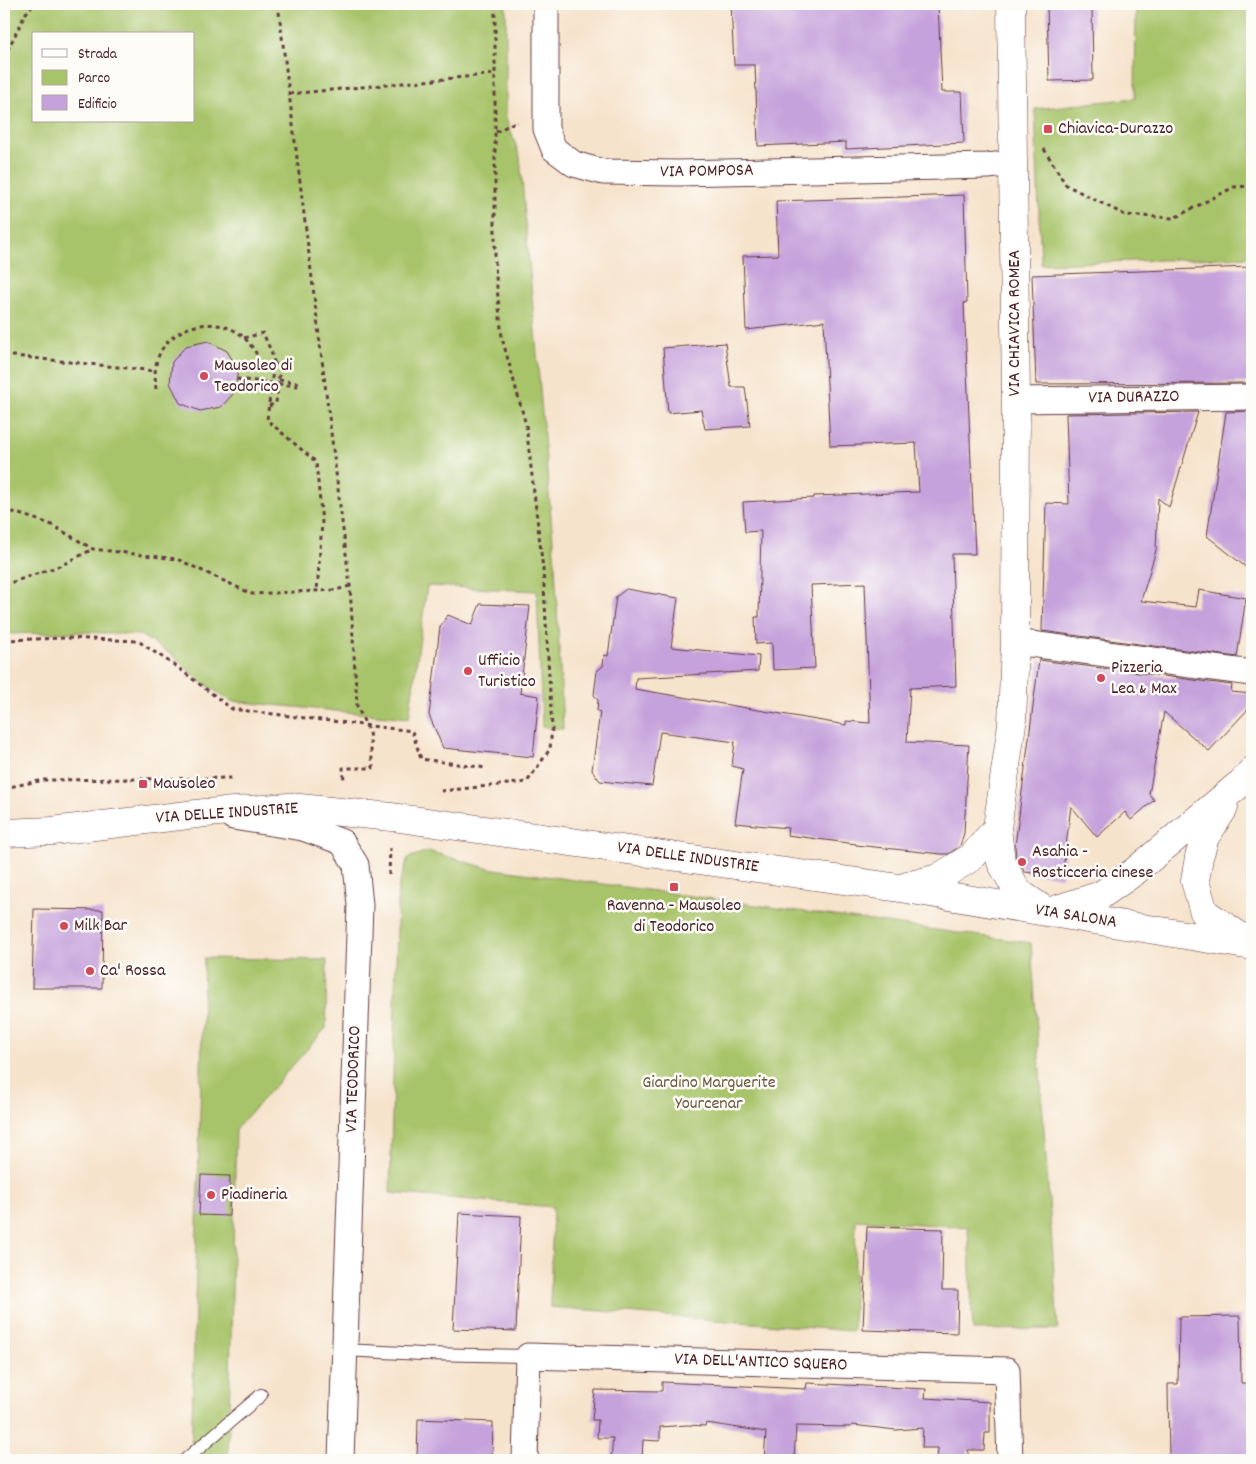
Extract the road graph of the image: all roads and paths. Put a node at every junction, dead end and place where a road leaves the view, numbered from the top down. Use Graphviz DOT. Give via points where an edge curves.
graph roads {
  1 [pos="34,4"];
  2 [pos="278,4"];
  3 [pos="495,4"];
  4 [pos="546,4"];
  5 [pos="1011,4"];
  6 [pos="4,57"];
  7 [pos="496,74"];
  8 [pos="289,94"];
  9 [pos="1013,122"];
  10 [pos="1014,162"];
  11 [pos="1252,186"];
  12 [pos="244,338"];
  13 [pos="4,354"];
  14 [pos="274,362"];
  15 [pos="258,368"];
  16 [pos="155,371"];
  17 [pos="237,379"];
  18 [pos="279,382"];
  19 [pos="156,389"];
  20 [pos="1252,397"];
  21 [pos="1016,400"];
  22 [pos="269,406"];
  23 [pos="4,509"];
  24 [pos="93,549"];
  25 [pos="4,585"];
  26 [pos="350,586"];
  27 [pos="316,590"];
  28 [pos="4,640"];
  29 [pos="1015,642"];
  30 [pos="1252,673"];
  31 [pos="367,724"];
  32 [pos="486,768"];
  33 [pos="1246,777"];
  34 [pos="234,778"];
  35 [pos="335,780"];
  36 [pos="344,781"];
  37 [pos="353,783"];
  38 [pos="4,788"];
  39 [pos="432,790"];
  40 [pos="205,813"];
  41 [pos="997,828"];
  42 [pos="4,833"];
  43 [pos="900,888"];
  44 [pos="1047,912"];
  45 [pos="1252,946"];
  46 [pos="344,1350"];
  47 [pos="528,1356"];
  48 [pos="261,1395"];
  49 [pos="185,1460"];
  50 [pos="341,1460"];
  51 [pos="525,1460"];
  52 [pos="1010,1460"];
  1 -- 6 [label="path" via="26,13"];
  2 -- 8 [label="path"];
  3 -- 7 [label="path"];
  4 -- 10 [label="street, VIA POMPOSA" via="546,129 554,149 574,164 603,172 678,173 988,166"];
  5 -- 9 [label="street, VIA CHIAVICA ROMEA"];
  7 -- 8 [label="path"];
  7 -- 39 [label="path" via="495,267 502,338 526,425 543,568 552,728 550,749 527,782"];
  8 -- 26 [label="path"];
  9 -- 10 [label="street, VIA CHIAVICA ROMEA"];
  9 -- 11 [label="path" via="1036,135 1066,185 1125,215 1174,218 1234,186"];
  10 -- 21 [label="street, VIA CHIAVICA ROMEA"];
  12 -- 14 [label="path" via="263,333"];
  12 -- 15 [label="path" via="256,352"];
  12 -- 16 [label="path" via="230,328 198,325 169,341 159,355"];
  13 -- 16 [label="path"];
  14 -- 18 [label="path" via="280,367"];
  14 -- 22 [label="path"];
  16 -- 19 [label="path"];
  17 -- 18 [label="path, bridge"];
  18 -- 18 [label="path" via="299,383 299,386"];
  18 -- 22 [label="path" via="276,403"];
  20 -- 21 [label="street, VIA DURAZZO"];
  21 -- 29 [label="street, VIA CHIAVICA ROMEA"];
  22 -- 27 [label="path" via="267,420 316,462 322,523"];
  23 -- 24 [label="path" via="50,524"];
  24 -- 25 [label="path" via="62,565"];
  24 -- 27 [label="path" via="177,559 252,594"];
  26 -- 27 [label="path"];
  26 -- 31 [label="path" via="357,706"];
  28 -- 31 [label="path" via="138,641 232,710"];
  29 -- 30 [label="street"];
  29 -- 41 [label="street, VIA CHIAVICA ROMEA" via="1012,724"];
  31 -- 32 [label="path" via="412,730 421,759"];
  31 -- 36 [label="path" via="372,768 343,768"];
  33 -- 44 [label="street" via="1134,872 1101,895"];
  33 -- 45 [label="street" via="1205,837 1195,882 1204,912"];
  34 -- 38 [label="path" via="44,780"];
  35 -- 36 [label="path"];
  36 -- 37 [label="path"];
  40 -- 42 [label="street, VIA DELLE INDUSTRIE" via="52,831"];
  40 -- 43 [label="street, VIA DELLE INDUSTRIE" via="289,807 392,817"];
  40 -- 46 [label="street, VIA TEODORICO" via="303,828 342,842 356,865 360,905"];
  41 -- 43 [label="street, VIA DELLE INDUSTRIE" via="972,857 938,878"];
  41 -- 44 [label="street" via="1001,862 1018,892"];
  43 -- 44 [label="street, VIA SALONA"];
  44 -- 45 [label="street, VIA SALONA"];
  46 -- 47 [label="lane"];
  46 -- 50 [label="street, VIA TEODORICO"];
  47 -- 51 [label="street"];
  47 -- 52 [label="street, VIA DELL'ANTICO SQUERO" via="1007,1370"];
  48 -- 49 [label="lane"];
}
